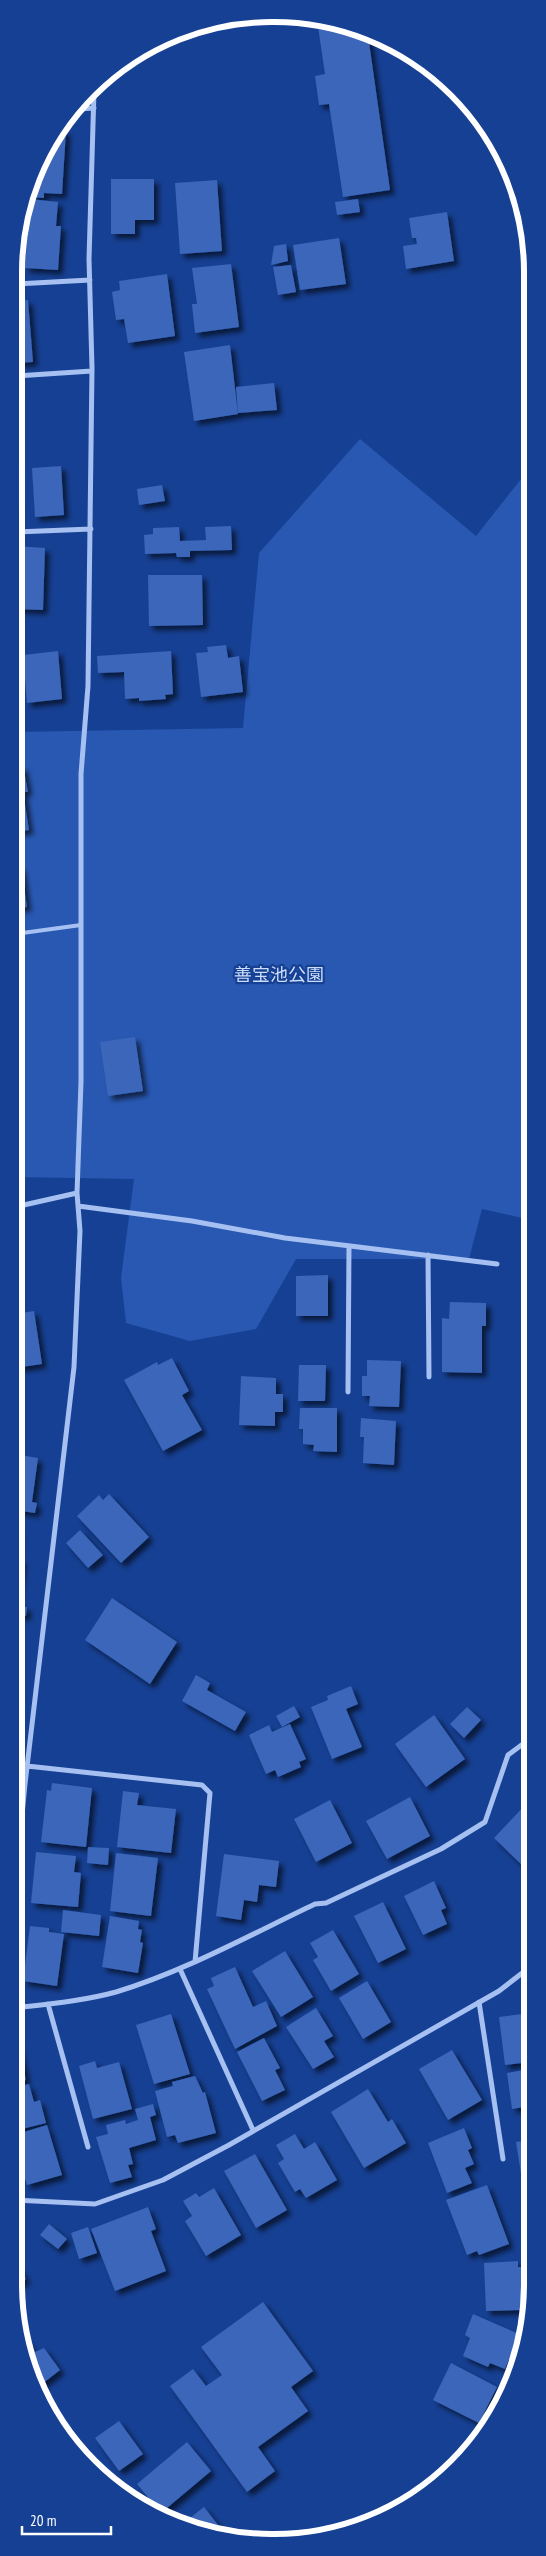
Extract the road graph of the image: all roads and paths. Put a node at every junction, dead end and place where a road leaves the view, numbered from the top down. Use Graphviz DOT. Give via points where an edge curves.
graph roads {
  1 [pos="94,98"];
  2 [pos="94,108"];
  3 [pos="84,109"];
  4 [pos="90,280"];
  5 [pos="22,284"];
  6 [pos="92,371"];
  7 [pos="22,376"];
  8 [pos="91,529"];
  9 [pos="22,532"];
  10 [pos="81,925"];
  11 [pos="22,933"];
  12 [pos="77,1194"];
  13 [pos="22,1206"];
  14 [pos="78,1206"];
  15 [pos="349,1246"];
  16 [pos="428,1255"];
  17 [pos="497,1264"];
  18 [pos="429,1377"];
  19 [pos="348,1392"];
  20 [pos="524,1743"];
  21 [pos="27,1766"];
  22 [pos="22,1817"];
  23 [pos="195,1962"];
  24 [pos="180,1969"];
  25 [pos="524,1972"];
  26 [pos="479,2002"];
  27 [pos="48,2004"];
  28 [pos="22,2007"];
  29 [pos="253,2130"];
  30 [pos="88,2147"];
  31 [pos="503,2159"];
  32 [pos="22,2200"];
  1 -- 2 [label="street"];
  2 -- 3 [label="street"];
  2 -- 4 [label="street"];
  4 -- 5 [label="street"];
  4 -- 6 [label="street"];
  6 -- 7 [label="street"];
  6 -- 8 [label="street"];
  8 -- 9 [label="street"];
  8 -- 10 [label="street" via="88,686 81,774"];
  10 -- 11 [label="lane"];
  10 -- 12 [label="street"];
  12 -- 13 [label="street"];
  12 -- 14 [label="street"];
  14 -- 15 [label="street"];
  14 -- 21 [label="street" via="80,1231 74,1366"];
  15 -- 16 [label="street"];
  15 -- 19 [label="street"];
  16 -- 17 [label="street"];
  16 -- 18 [label="street"];
  20 -- 23 [label="street" via="508,1755 485,1822 441,1849 326,1903 315,1904"];
  21 -- 22 [label="street"];
  21 -- 23 [label="street" via="202,1785 210,1793"];
  23 -- 24 [label="street"];
  24 -- 27 [label="street" via="114,1992"];
  24 -- 29 [label="street"];
  25 -- 26 [label="street"];
  26 -- 29 [label="street"];
  26 -- 31 [label="street"];
  27 -- 28 [label="street"];
  27 -- 30 [label="street"];
  29 -- 32 [label="street" via="186,2169 139,2190 95,2204"];
}
